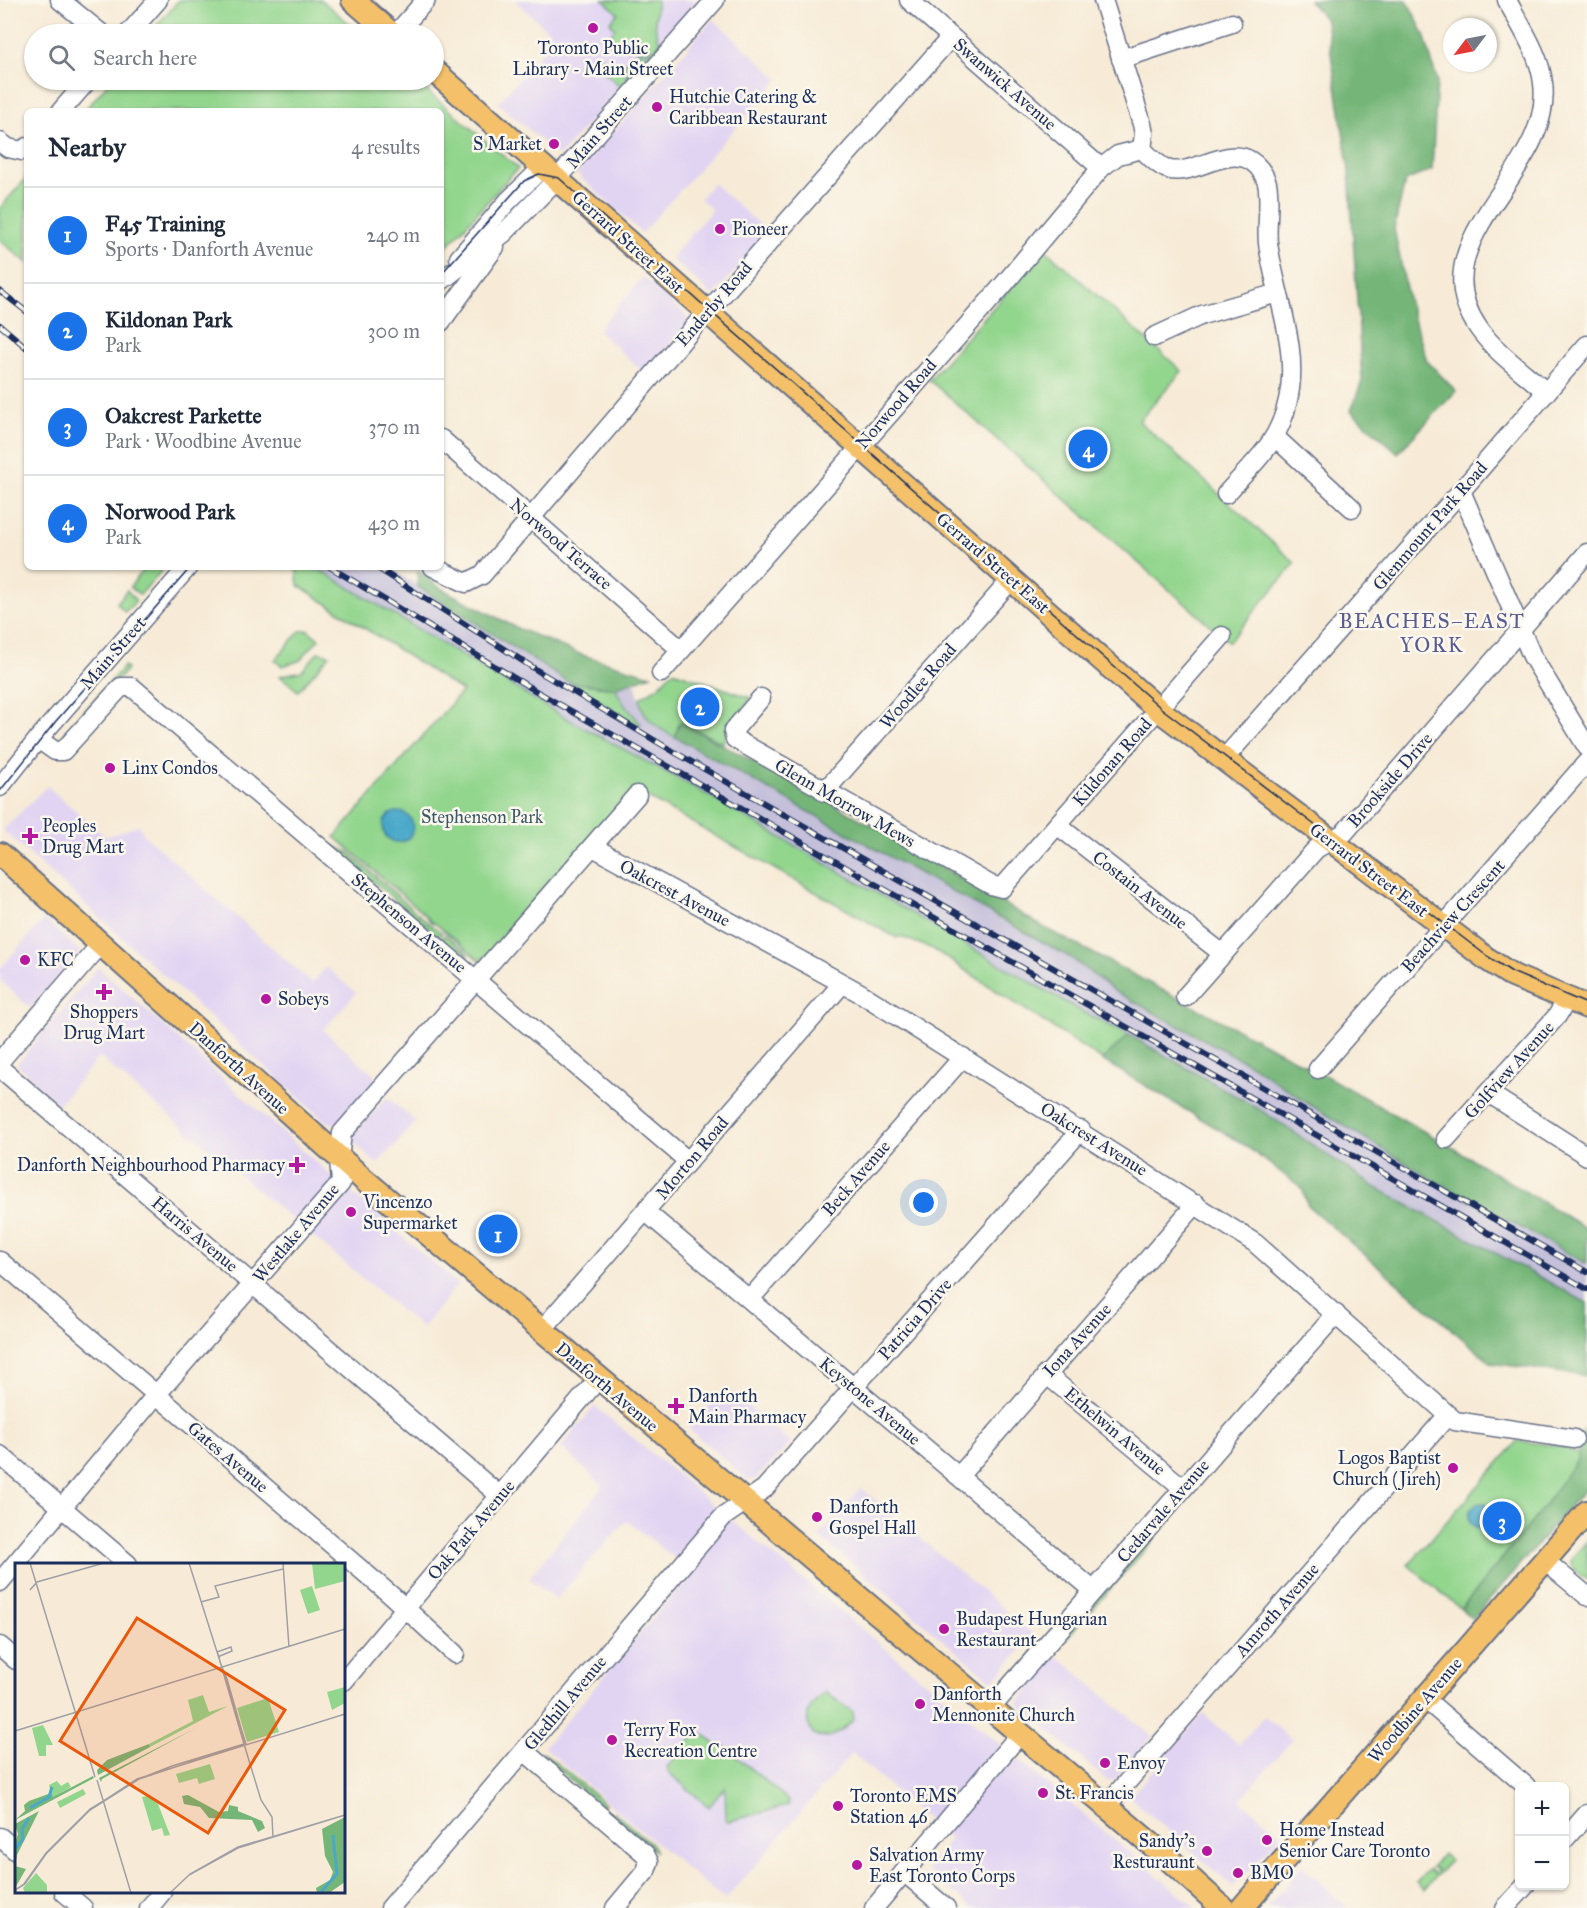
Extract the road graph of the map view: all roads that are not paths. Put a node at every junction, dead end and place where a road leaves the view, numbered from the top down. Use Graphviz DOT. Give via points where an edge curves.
graph roads {
  1 [pos="60,0"];
  2 [pos="158,0"];
  3 [pos="353,0"];
  4 [pos="426,0"];
  5 [pos="715,0"];
  6 [pos="909,0"];
  7 [pos="1103,0"];
  8 [pos="1507,0"];
  9 [pos="1232,22"];
  10 [pos="90,24"];
  11 [pos="137,24"];
  12 [pos="381,24"];
  13 [pos="405,24"];
  14 [pos="951,37"];
  15 [pos="1121,59"];
  16 [pos="444,80"];
  17 [pos="79,90"];
  18 [pos="64,108"];
  19 [pos="0,142"];
  20 [pos="24,149"];
  21 [pos="1142,149"];
  22 [pos="1101,168"];
  23 [pos="550,173"];
  24 [pos="504,233"];
  25 [pos="444,276"];
  26 [pos="444,278"];
  27 [pos="1278,293"];
  28 [pos="707,312"];
  29 [pos="444,318"];
  30 [pos="1154,337"];
  31 [pos="1587,345"];
  32 [pos="1546,392"];
  33 [pos="1276,438"];
  34 [pos="444,442"];
  35 [pos="859,446"];
  36 [pos="1461,491"];
  37 [pos="1226,494"];
  38 [pos="1352,508"];
  39 [pos="531,519"];
  40 [pos="1587,553"];
  41 [pos="185,570"];
  42 [pos="439,570"];
  43 [pos="1011,580"];
  44 [pos="1522,628"];
  45 [pos="1222,636"];
  46 [pos="681,650"];
  47 [pos="661,673"];
  48 [pos="129,686"];
  49 [pos="761,698"];
  50 [pos="1159,710"];
  51 [pos="38,739"];
  52 [pos="1587,747"];
  53 [pos="1223,760"];
  54 [pos="1587,762"];
  55 [pos="0,787"];
  56 [pos="824,792"];
  57 [pos="637,795"];
  58 [pos="1057,825"];
  59 [pos="1330,840"];
  60 [pos="593,847"];
  61 [pos="0,854"];
  62 [pos="1002,888"];
  63 [pos="1443,927"];
  64 [pos="100,945"];
  65 [pos="1222,954"];
  66 [pos="477,980"];
  67 [pos="842,984"];
  68 [pos="1185,997"];
  69 [pos="1577,1003"];
  70 [pos="963,1057"];
  71 [pos="0,1060"];
  72 [pos="0,1068"];
  73 [pos="1318,1069"];
  74 [pos="1490,1094"];
  75 [pos="1080,1130"];
  76 [pos="1446,1139"];
  77 [pos="1587,1156"];
  78 [pos="339,1159"];
  79 [pos="688,1161"];
  80 [pos="1196,1204"];
  81 [pos="646,1212"];
  82 [pos="0,1261"];
  83 [pos="253,1284"];
  84 [pos="750,1299"];
  85 [pos="1336,1314"];
  86 [pos="541,1331"];
  87 [pos="1046,1374"];
  88 [pos="598,1379"];
  89 [pos="855,1388"];
  90 [pos="156,1395"];
  91 [pos="1448,1415"];
  92 [pos="1574,1439"];
  93 [pos="0,1455"];
  94 [pos="959,1476"];
  95 [pos="1183,1488"];
  96 [pos="499,1495"];
  97 [pos="744,1503"];
  98 [pos="63,1508"];
  99 [pos="1587,1512"];
  100 [pos="1544,1560"];
  101 [pos="16,1563"];
  102 [pos="127,1563"];
  103 [pos="15,1564"];
  104 [pos="0,1582"];
  105 [pos="1093,1590"];
  106 [pos="1587,1596"];
  107 [pos="405,1610"];
  108 [pos="0,1646"];
  109 [pos="455,1654"];
  110 [pos="15,1659"];
  111 [pos="345,1680"];
  112 [pos="1425,1699"];
  113 [pos="990,1709"];
  114 [pos="1020,1734"];
  115 [pos="524,1751"];
  116 [pos="1521,1782"];
  117 [pos="1106,1806"];
  118 [pos="1587,1814"];
  119 [pos="1569,1828"];
  120 [pos="0,1837"];
  121 [pos="15,1850"];
  122 [pos="904,1872"];
  123 [pos="1521,1890"];
  124 [pos="65,1893"];
  125 [pos="161,1893"];
  126 [pos="83,1908"];
  127 [pos="148,1908"];
  128 [pos="390,1908"];
  129 [pos="615,1908"];
  130 [pos="874,1908"];
  131 [pos="946,1908"];
  132 [pos="1223,1908"];
  133 [pos="1242,1908"];
  134 [pos="1505,1908"];
  1 -- 10 [label="street"];
  2 -- 11 [label="street"];
  3 -- 12 [label="main road"];
  4 -- 13 [label="street"];
  5 -- 23 [label="street, Main Street"];
  6 -- 14 [label="street, Swanwick Avenue"];
  7 -- 15 [label="street"];
  8 -- 32 [label="street" via="1539,64 1544,84 1543,112 1535,139 1469,243 1462,283 1469,311 1483,334"];
  9 -- 15 [label="street"];
  14 -- 22 [label="street, Swanwick Avenue"];
  14 -- 28 [label="street, Enderby Road"];
  15 -- 21 [label="street" via="1142,124"];
  16 -- 23 [label="main road, Gerrard Street East"];
  17 -- 18 [label="street"];
  19 -- 20 [label="street" via="8,148"];
  21 -- 22 [label="street, Norwood Road" via="1118,155"];
  21 -- 27 [label="street" via="1171,170 1234,157 1246,159 1260,169 1268,191 1267,234"];
  22 -- 35 [label="street, Norwood Road" via="1031,253"];
  23 -- 24 [label="street, Main Street"];
  23 -- 25 [label="street, Main Street" via="508,201"];
  23 -- 28 [label="main road, Gerrard Street East"];
  24 -- 26 [label="street, Main Street"];
  24 -- 29 [label="street, Main Street"];
  27 -- 30 [label="street" via="1202,315"];
  27 -- 33 [label="street" via="1292,365 1288,400"];
  28 -- 35 [label="main road, Gerrard Street East"];
  28 -- 39 [label="street, Enderby Road"];
  31 -- 32 [label="street, Glenmount Park Road"];
  32 -- 36 [label="street, Glenmount Park Road"];
  33 -- 37 [label="street"];
  33 -- 38 [label="street"];
  34 -- 39 [label="street, Norwood Terrace"];
  35 -- 43 [label="main road, Gerrard Street East"];
  35 -- 46 [label="street, Norwood Road"];
  36 -- 44 [label="street"];
  36 -- 53 [label="street, Glenmount Park Road"];
  39 -- 42 [label="street, Enderby Road" via="482,575 466,583"];
  39 -- 46 [label="street, Norwood Terrace"];
  40 -- 44 [label="street, Brookside Drive"];
  41 -- 51 [label="street, Main Street"];
  43 -- 50 [label="main road, Gerrard Street East"];
  43 -- 56 [label="street, Woodlee Road"];
  44 -- 52 [label="street" via="1532,656"];
  44 -- 59 [label="street, Brookside Drive" via="1345,832"];
  45 -- 50 [label="street, Kildonan Road"];
  46 -- 47 [label="street, Norwood Road"];
  48 -- 51 [label="street, Main Street" via="121,687 63,751 55,751"];
  48 -- 66 [label="street, Stephenson Avenue"];
  49 -- 56 [label="street, Glenn Morrow Mews" via="732,731 735,739"];
  50 -- 53 [label="main road, Gerrard Street East"];
  50 -- 58 [label="street, Kildonan Road"];
  51 -- 55 [label="street, Main Street"];
  53 -- 59 [label="main road, Gerrard Street East"];
  54 -- 63 [label="street, Beachview Crescent"];
  56 -- 62 [label="street, Glenn Morrow Mews"];
  57 -- 60 [label="street, Westlake Avenue"];
  58 -- 62 [label="street, Kildonan Road"];
  58 -- 65 [label="street, Costain Avenue"];
  59 -- 63 [label="main road, Gerrard Street East"];
  59 -- 65 [label="street, Brookside Drive" via="1318,847"];
  60 -- 66 [label="street, Westlake Avenue"];
  60 -- 67 [label="street, Oakcrest Avenue"];
  61 -- 64 [label="main road, Danforth Avenue"];
  63 -- 69 [label="main road, Gerrard Street East" via="1499,967"];
  63 -- 73 [label="street, Beachview Crescent"];
  64 -- 71 [label="street"];
  64 -- 78 [label="main road, Danforth Avenue"];
  65 -- 68 [label="street, Brookside Drive"];
  66 -- 78 [label="street, Westlake Avenue" via="342,1133"];
  66 -- 79 [label="street, Stephenson Avenue"];
  67 -- 70 [label="street, Oakcrest Avenue"];
  67 -- 79 [label="street, Morton Road"];
  69 -- 74 [label="street, Golfview Avenue" via="1557,1016"];
  70 -- 75 [label="street, Oakcrest Avenue"];
  70 -- 84 [label="street, Beck Avenue"];
  72 -- 83 [label="street, Harris Avenue"];
  74 -- 76 [label="street, Golfview Avenue"];
  74 -- 77 [label="street"];
  75 -- 80 [label="street, Oakcrest Avenue"];
  75 -- 89 [label="street, Patricia Drive"];
  78 -- 83 [label="street, Westlake Avenue" via="341,1183"];
  78 -- 86 [label="main road, Danforth Avenue"];
  79 -- 81 [label="street, Morton Road"];
  80 -- 85 [label="street, Oakcrest Avenue" via="1255,1243"];
  80 -- 87 [label="street, Iona Avenue"];
  81 -- 84 [label="street, Keystone Avenue"];
  81 -- 86 [label="street, Morton Road"];
  82 -- 90 [label="street, Gates Avenue"];
  83 -- 90 [label="street, Westlake Avenue"];
  83 -- 96 [label="street, Harris Avenue"];
  84 -- 89 [label="street, Keystone Avenue"];
  85 -- 91 [label="street, Oakcrest Avenue"];
  85 -- 95 [label="street, Cedarvale Avenue"];
  86 -- 88 [label="main road, Danforth Avenue"];
  87 -- 94 [label="street, Iona Avenue"];
  87 -- 95 [label="street, Ethelwin Avenue"];
  88 -- 96 [label="street, Oak Park Avenue"];
  88 -- 97 [label="main road, Danforth Avenue"];
  89 -- 94 [label="street, Keystone Avenue"];
  89 -- 97 [label="street, Patricia Drive" via="764,1489"];
  90 -- 98 [label="street, Westlake Avenue"];
  90 -- 107 [label="street, Gates Avenue"];
  91 -- 92 [label="street, Oakcrest Avenue" via="1455,1421"];
  91 -- 117 [label="street, Amroth Avenue"];
  93 -- 98 [label="street"];
  94 -- 105 [label="street, Keystone Avenue"];
  95 -- 105 [label="street, Cedarvale Avenue"];
  96 -- 107 [label="street, Oak Park Avenue"];
  97 -- 113 [label="main road, Danforth Avenue"];
  97 -- 115 [label="street, Gledhill Avenue" via="723,1517"];
  98 -- 101 [label="street, Westlake Avenue"];
  98 -- 102 [label="street"];
  99 -- 100 [label="main road, Woodbine Avenue"];
  100 -- 106 [label="street"];
  100 -- 112 [label="main road, Woodbine Avenue"];
  103 -- 104 [label="street, Westlake Avenue"];
  105 -- 113 [label="street, Cedarvale Avenue"];
  107 -- 109 [label="street, Gates Avenue"];
  107 -- 111 [label="street, Oak Park Avenue"];
  108 -- 110 [label="street"];
  112 -- 116 [label="street"];
  112 -- 133 [label="main road, Woodbine Avenue"];
  113 -- 114 [label="main road, Danforth Avenue"];
  114 -- 117 [label="main road, Danforth Avenue"];
  114 -- 122 [label="street"];
  115 -- 128 [label="street, Gledhill Avenue"];
  115 -- 129 [label="street" via="645,1854 649,1862 646,1871"];
  117 -- 132 [label="main road, Danforth Avenue"];
  118 -- 119 [label="street"];
  120 -- 121 [label="street"];
  122 -- 130 [label="street"];
  122 -- 131 [label="street"];
  123 -- 134 [label="street"];
  124 -- 126 [label="street"];
  125 -- 127 [label="street"];
}
